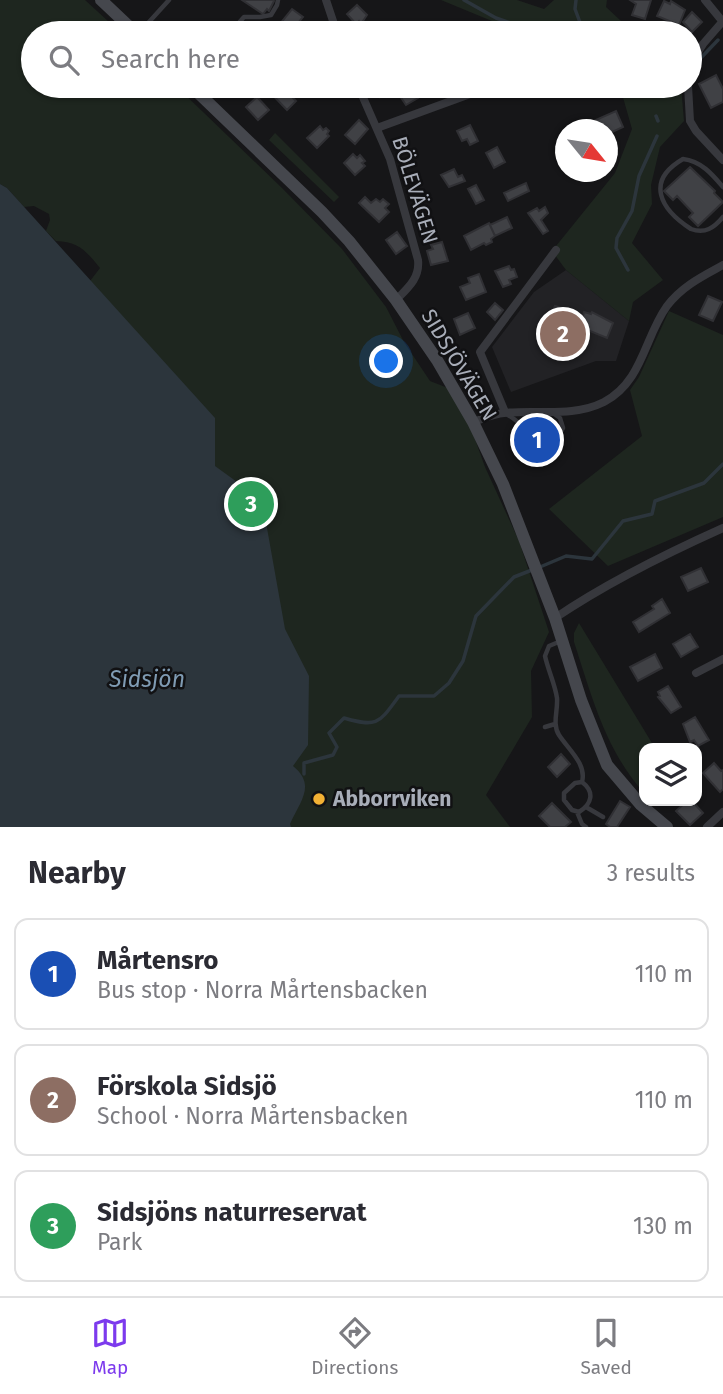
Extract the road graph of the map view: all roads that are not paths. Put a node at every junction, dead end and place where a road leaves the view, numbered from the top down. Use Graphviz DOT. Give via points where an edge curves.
graph roads {
  1 [pos="101,0"];
  2 [pos="169,0"];
  3 [pos="278,0"];
  4 [pos="326,0"];
  5 [pos="705,0"];
  6 [pos="124,21"];
  7 [pos="149,21"];
  8 [pos="240,21"];
  9 [pos="333,21"];
  10 [pos="723,21"];
  11 [pos="702,46"];
  12 [pos="203,98"];
  13 [pos="363,98"];
  14 [pos="459,98"];
  15 [pos="689,98"];
  16 [pos="377,128"];
  17 [pos="722,159"];
  18 [pos="708,169"];
  19 [pos="723,187"];
  20 [pos="723,218"];
  21 [pos="556,250"];
  22 [pos="723,265"];
  23 [pos="396,300"];
  24 [pos="505,412"];
  25 [pos="550,412"];
  26 [pos="473,422"];
  27 [pos="723,528"];
  28 [pos="555,618"];
  29 [pos="562,641"];
  30 [pos="723,659"];
  31 [pos="696,673"];
  32 [pos="555,724"];
  33 [pos="545,727"];
  34 [pos="582,782"];
  35 [pos="586,807"];
  36 [pos="576,811"];
  37 [pos="723,812"];
  38 [pos="603,817"];
  39 [pos="586,827"];
  40 [pos="667,827"];
  41 [pos="706,827"];
  1 -- 6 [label="main road"];
  2 -- 7 [label="lane"];
  3 -- 8 [label="lane" via="271,15"];
  4 -- 9 [label="street"];
  5 -- 10 [label="street"];
  10 -- 11 [label="street"];
  12 -- 23 [label="main road, SIDSJÖVÄGEN" via="322,212"];
  13 -- 16 [label="street, BÖLEVÄGEN"];
  14 -- 16 [label="street"];
  15 -- 17 [label="street" via="696,131"];
  16 -- 23 [label="street, BÖLEVÄGEN" via="410,222 419,266 416,277"];
  17 -- 18 [label="lane"];
  18 -- 19 [label="lane"];
  18 -- 20 [label="lane" via="683,159 666,172 658,186 661,199 686,226 697,231 708,230"];
  21 -- 24 [label="street" via="480,352"];
  22 -- 25 [label="street" via="668,304 635,373 617,393 580,411"];
  23 -- 26 [label="main road, SIDSJÖVÄGEN"];
  24 -- 25 [label="street"];
  24 -- 25 [label="lane" via="545,442 557,438 563,428 560,418"];
  24 -- 26 [label="street"];
  26 -- 28 [label="main road, SIDSJÖVÄGEN" via="503,484"];
  27 -- 28 [label="street" via="613,582"];
  28 -- 29 [label="main road, SIDSJÖVÄGEN"];
  29 -- 32 [label="lane" via="550,646 545,656 556,696"];
  29 -- 40 [label="main road, SIDSJÖVÄGEN" via="607,765"];
  30 -- 31 [label="street"];
  32 -- 33 [label="lane"];
  32 -- 34 [label="lane" via="580,764"];
  34 -- 35 [label="lane" via="591,794"];
  34 -- 36 [label="lane" via="564,793 566,806"];
  35 -- 36 [label="lane"];
  35 -- 38 [label="lane"];
  36 -- 39 [label="lane"];
  37 -- 41 [label="street"];
}
